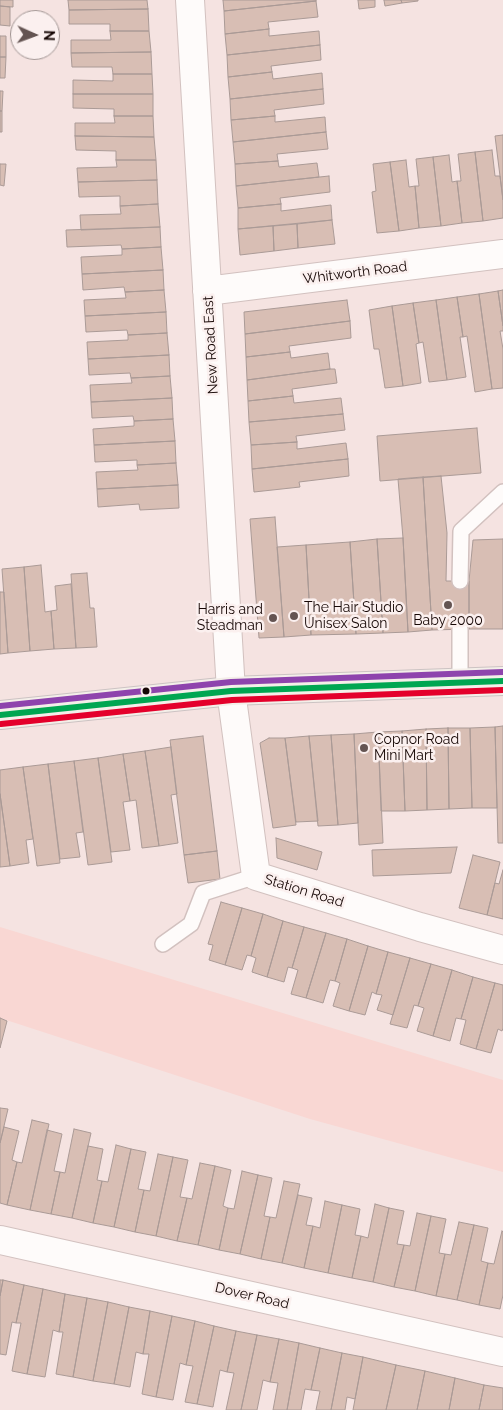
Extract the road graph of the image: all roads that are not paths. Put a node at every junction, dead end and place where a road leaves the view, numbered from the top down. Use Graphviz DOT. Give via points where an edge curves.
graph roads {
  1 [pos="190,0"];
  2 [pos="503,254"];
  3 [pos="207,291"];
  4 [pos="503,492"];
  5 [pos="460,581"];
  6 [pos="460,629"];
  7 [pos="503,681"];
  8 [pos="460,682"];
  9 [pos="231,691"];
  10 [pos="0,715"];
  11 [pos="256,876"];
  12 [pos="162,944"];
  13 [pos="503,950"];
  14 [pos="0,1240"];
  15 [pos="503,1352"];
  1 -- 3 [label="street, New Road East"];
  2 -- 3 [label="street, Whitworth Road"];
  3 -- 9 [label="street, New Road East"];
  4 -- 5 [label="lane" via="461,531"];
  6 -- 8 [label="lane"];
  7 -- 8 [label="main road"];
  8 -- 9 [label="main road"];
  9 -- 10 [label="main road"];
  9 -- 11 [label="street, Station Road"];
  11 -- 12 [label="lane" via="203,893 191,924"];
  11 -- 13 [label="street, Station Road"];
  14 -- 15 [label="street, Dover Road"];
}
